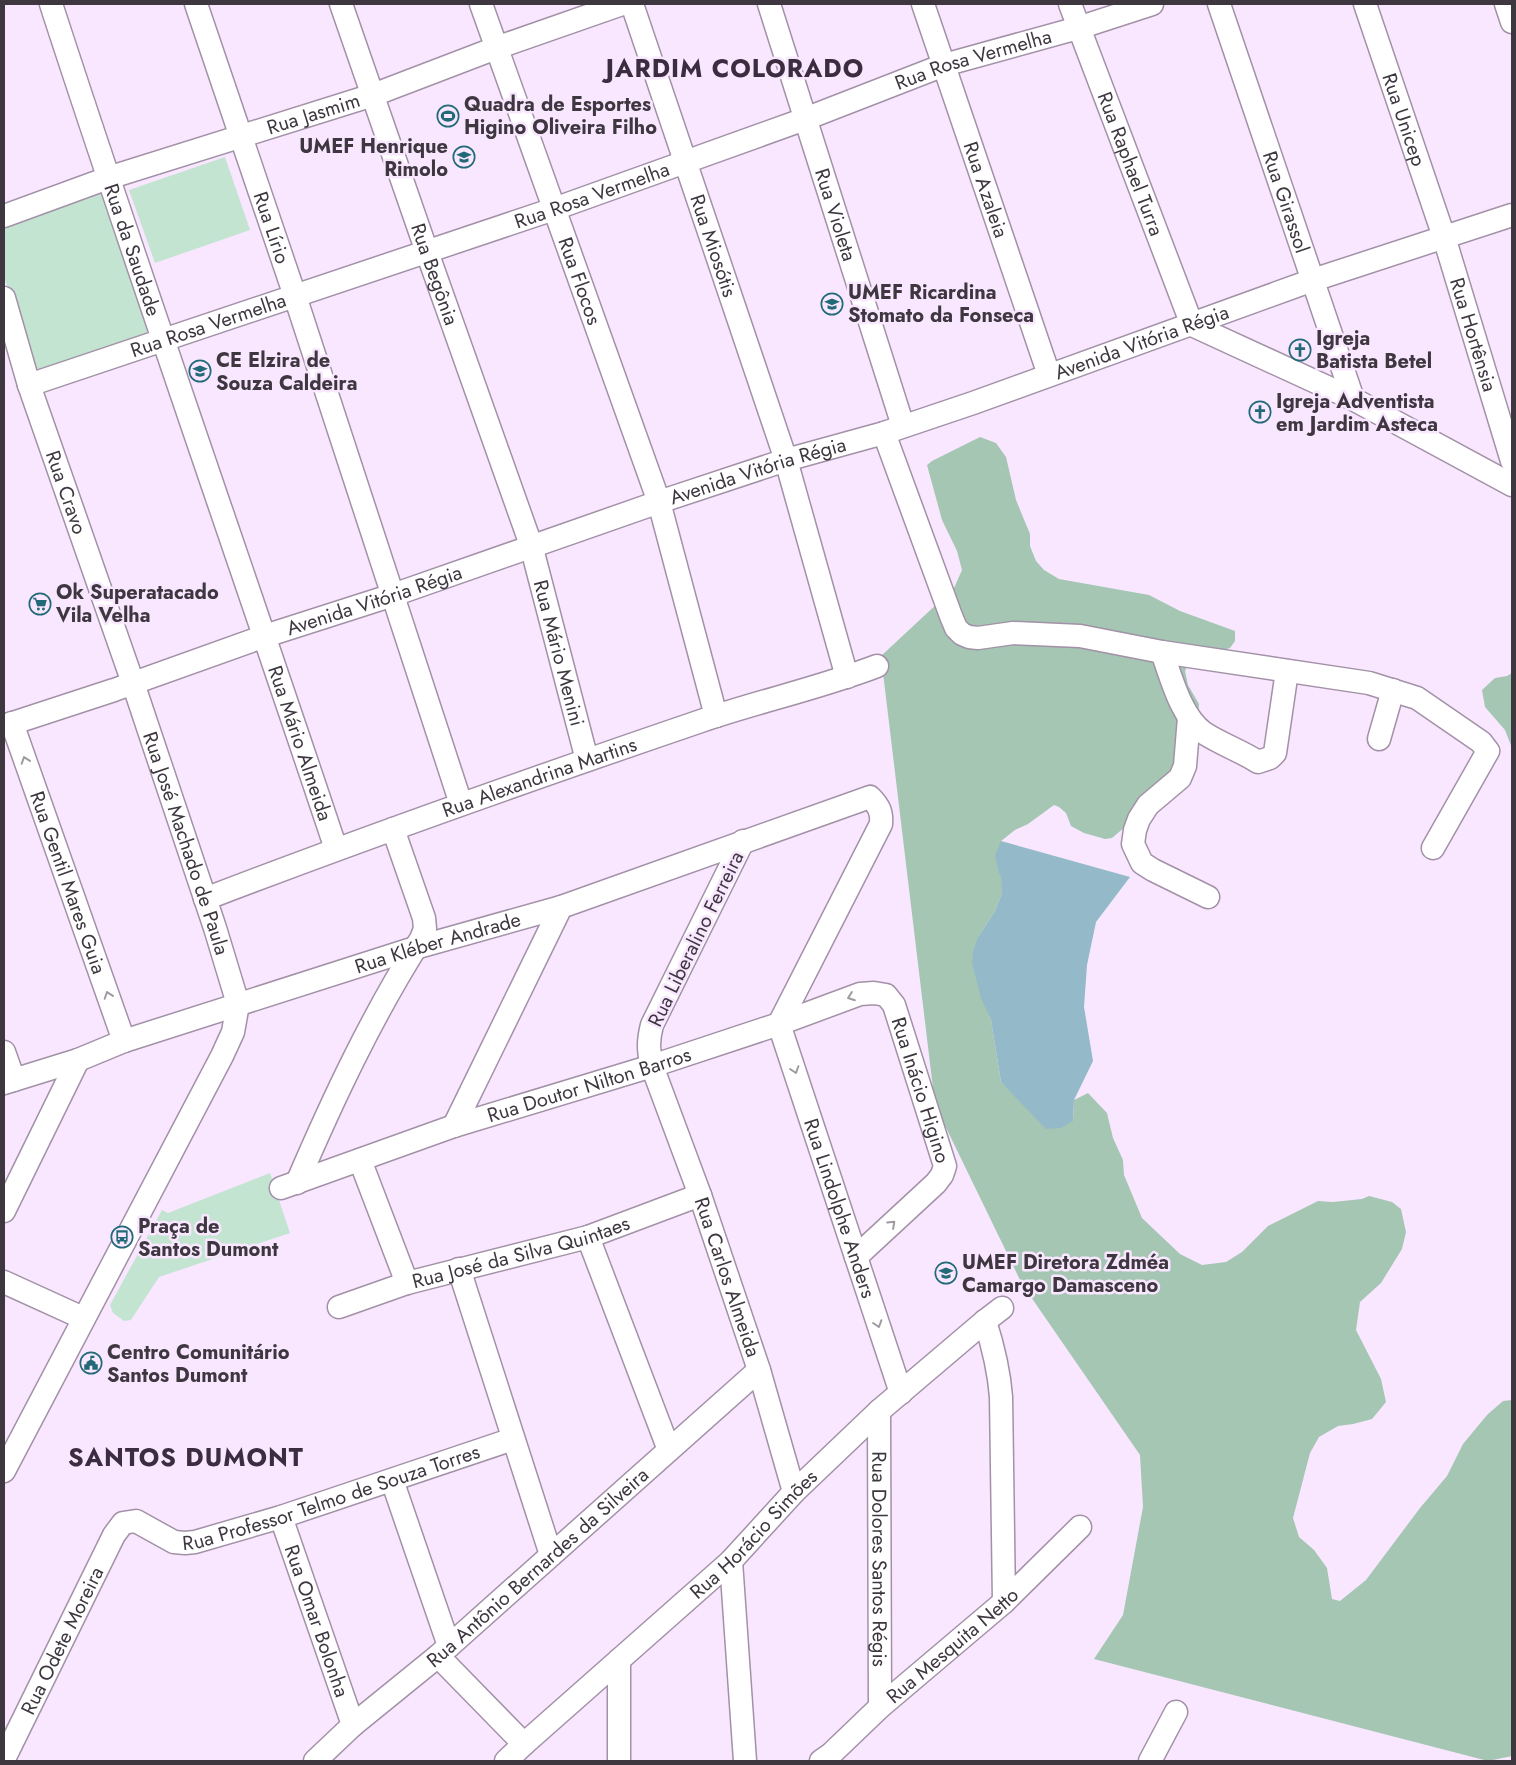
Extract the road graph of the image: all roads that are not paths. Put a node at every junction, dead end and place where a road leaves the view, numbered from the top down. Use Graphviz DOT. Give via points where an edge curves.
graph roads {
  1 [pos="51,4"];
  2 [pos="196,4"];
  3 [pos="341,4"];
  4 [pos="481,4"];
  5 [pos="622,4"];
  6 [pos="632,4"];
  7 [pos="769,4"];
  8 [pos="922,4"];
  9 [pos="1070,4"];
  10 [pos="1152,4"];
  11 [pos="1219,4"];
  12 [pos="1365,4"];
  13 [pos="1506,4"];
  14 [pos="1512,22"];
  15 [pos="1078,28"];
  16 [pos="496,48"];
  17 [pos="944,65"];
  18 [pos="374,95"];
  19 [pos="805,119"];
  20 [pos="241,138"];
  21 [pos="687,162"];
  22 [pos="108,178"];
  23 [pos="554,210"];
  24 [pos="1512,215"];
  25 [pos="4,216"];
  26 [pos="1444,237"];
  27 [pos="427,252"];
  28 [pos="1313,280"];
  29 [pos="295,296"];
  30 [pos="4,298"];
  31 [pos="1192,325"];
  32 [pos="164,339"];
  33 [pos="1049,375"];
  34 [pos="29,385"];
  35 [pos="1353,399"];
  36 [pos="894,430"];
  37 [pos="786,460"];
  38 [pos="1512,461"];
  39 [pos="1512,485"];
  40 [pos="658,502"];
  41 [pos="531,546"];
  42 [pos="393,595"];
  43 [pos="265,636"];
  44 [pos="1162,652"];
  45 [pos="877,666"];
  46 [pos="1287,670"];
  47 [pos="847,677"];
  48 [pos="133,683"];
  49 [pos="1394,690"];
  50 [pos="716,716"];
  51 [pos="1189,718"];
  52 [pos="8,724"];
  53 [pos="1379,739"];
  54 [pos="587,760"];
  55 [pos="462,804"];
  56 [pos="393,828"];
  57 [pos="743,841"];
  58 [pos="1433,848"];
  59 [pos="336,849"];
  60 [pos="1208,897"];
  61 [pos="205,899"];
  62 [pos="561,908"];
  63 [pos="415,948"];
  64 [pos="238,1004"];
  65 [pos="894,1006"];
  66 [pos="779,1024"];
  67 [pos="124,1042"];
  68 [pos="4,1052"];
  69 [pos="78,1060"];
  70 [pos="652,1066"];
  71 [pos="9,1082"];
  72 [pos="454,1126"];
  73 [pos="360,1160"];
  74 [pos="700,1195"];
  75 [pos="4,1211"];
  76 [pos="588,1237"];
  77 [pos="856,1257"];
  78 [pos="459,1269"];
  79 [pos="4,1282"];
  80 [pos="407,1283"];
  81 [pos="339,1306"];
  82 [pos="83,1318"];
  83 [pos="759,1370"];
  84 [pos="901,1393"];
  85 [pos="879,1411"];
  86 [pos="513,1439"];
  87 [pos="669,1450"];
  88 [pos="4,1471"];
  89 [pos="392,1480"];
  90 [pos="794,1492"];
  91 [pos="281,1517"];
  92 [pos="123,1523"];
  93 [pos="1080,1527"];
  94 [pos="551,1555"];
  95 [pos="731,1561"];
  96 [pos="1004,1602"];
  97 [pos="444,1651"];
  98 [pos="619,1660"];
  99 [pos="880,1706"];
  100 [pos="1176,1712"];
  101 [pos="352,1725"];
  102 [pos="524,1744"];
  103 [pos="4,1759"];
  104 [pos="315,1761"];
  105 [pos="506,1761"];
  106 [pos="619,1761"];
  107 [pos="745,1761"];
  108 [pos="821,1761"];
  109 [pos="1150,1761"];
  1 -- 22 [label="street, Rua da Saudade"];
  2 -- 20 [label="street, Rua Lírio"];
  3 -- 18 [label="street, Rua Begônia"];
  4 -- 16 [label="street, Rua Flocos"];
  5 -- 16 [label="street, Rua Jasmim"];
  6 -- 21 [label="street, Rua Miosótis"];
  7 -- 19 [label="street, Rua Violeta"];
  8 -- 17 [label="street, Rua Azaleia"];
  9 -- 15 [label="street, Rua Raphael Turra"];
  10 -- 15 [label="street, Rua Rosa Vermelha"];
  11 -- 28 [label="street, Rua Girassol"];
  12 -- 26 [label="street, Rua Unicep"];
  13 -- 14 [label="street"];
  15 -- 17 [label="street, Rua Rosa Vermelha"];
  15 -- 31 [label="street, Rua Raphael Turra"];
  16 -- 18 [label="street, Rua Jasmim"];
  16 -- 23 [label="street, Rua Flocos"];
  17 -- 19 [label="street, Rua Rosa Vermelha"];
  17 -- 33 [label="street, Rua Azaleia"];
  18 -- 20 [label="street, Rua Jasmim"];
  18 -- 27 [label="street, Rua Begônia"];
  19 -- 21 [label="street, Rua Rosa Vermelha"];
  19 -- 36 [label="street, Rua Violeta"];
  20 -- 22 [label="street, Rua Jasmim"];
  20 -- 29 [label="street, Rua Lírio"];
  21 -- 23 [label="street, Rua Rosa Vermelha"];
  21 -- 37 [label="street, Rua Miosótis"];
  22 -- 25 [label="street, Rua Jasmim"];
  22 -- 32 [label="street, Rua da Saudade"];
  23 -- 27 [label="street, Rua Rosa Vermelha"];
  23 -- 40 [label="street, Rua Flocos"];
  24 -- 26 [label="street, Avenida Vitória Régia"];
  26 -- 28 [label="street, Avenida Vitória Régia"];
  26 -- 38 [label="street, Rua Hortênsia"];
  27 -- 29 [label="street, Rua Rosa Vermelha"];
  27 -- 41 [label="street, Rua Begônia"];
  28 -- 31 [label="street, Avenida Vitória Régia"];
  28 -- 35 [label="street, Rua Girassol"];
  29 -- 32 [label="street, Rua Rosa Vermelha"];
  29 -- 42 [label="street, Rua Lírio"];
  30 -- 34 [label="street, Rua Cravo"];
  31 -- 33 [label="street, Avenida Vitória Régia"];
  31 -- 35 [label="street"];
  32 -- 34 [label="street, Rua Rosa Vermelha"];
  32 -- 43 [label="street, Rua da Saudade"];
  33 -- 36 [label="street, Avenida Vitória Régia"];
  34 -- 48 [label="street, Rua Cravo"];
  35 -- 39 [label="street"];
  36 -- 37 [label="street, Avenida Vitória Régia"];
  36 -- 44 [label="street, Rua Violeta" via="951,616 962,634 978,638 1013,633 1080,636"];
  37 -- 40 [label="street, Avenida Vitória Régia"];
  37 -- 47 [label="street, Rua Miosótis"];
  40 -- 41 [label="street, Avenida Vitória Régia"];
  40 -- 50 [label="street, Rua Flocos"];
  41 -- 42 [label="street, Avenida Vitória Régia"];
  41 -- 54 [label="street, Rua Mário Menini"];
  42 -- 43 [label="street, Avenida Vitória Régia"];
  42 -- 55 [label="street, Rua Lírio"];
  43 -- 48 [label="street, Avenida Vitória Régia"];
  43 -- 59 [label="street, Rua Mário Almeida"];
  44 -- 46 [label="street"];
  44 -- 51 [label="street"];
  45 -- 47 [label="street, Rua Alexandrina Martins"];
  46 -- 49 [label="street"];
  46 -- 51 [label="street" via="1275,754 1270,758 1258,762 1203,732"];
  47 -- 50 [label="street, Rua Alexandrina Martins"];
  48 -- 52 [label="street, Avenida Vitória Régia"];
  48 -- 61 [label="street, Rua José Machado de Paula"];
  49 -- 53 [label="street"];
  49 -- 58 [label="street" via="1417,698 1481,742 1488,752"];
  50 -- 54 [label="street, Rua Alexandrina Martins"];
  51 -- 60 [label="street" via="1185,766 1180,778 1148,805 1139,818 1133,844 1142,863"];
  67 -- 52 [label="street, Rua Gentil Mares Guia, one-way"];
  54 -- 55 [label="street, Rua Alexandrina Martins"];
  55 -- 56 [label="street, Rua Alexandrina Martins"];
  56 -- 59 [label="street, Rua Alexandrina Martins"];
  56 -- 63 [label="street" via="424,918 425,929"];
  57 -- 62 [label="street, Rua Kléber Andrade"];
  57 -- 66 [label="street, Rua Kléber Andrade" via="870,797 882,815 881,824"];
  57 -- 70 [label="street, Rua Liberalino Ferreira" via="652,1025 648,1040"];
  59 -- 61 [label="street, Rua Alexandrina Martins"];
  61 -- 64 [label="street, Rua José Machado de Paula"];
  62 -- 63 [label="street, Rua Kléber Andrade"];
  62 -- 72 [label="street"];
  63 -- 64 [label="street, Rua Kléber Andrade"];
  63 -- 73 [label="street, Rua Doutor Nilton Barros" via="366,1036 316,1140 289,1185"];
  64 -- 67 [label="street, Rua Kléber Andrade"];
  64 -- 82 [label="street" via="233,1032"];
  65 -- 66 [label="street, Rua Doutor Nilton Barros, one-way" via="886,995 860,994"];
  77 -- 65 [label="street, Rua Inácio Higino, one-way" via="936,1184 945,1166"];
  66 -- 70 [label="street, Rua Doutor Nilton Barros"];
  66 -- 77 [label="street, Rua Lindolphe Anders, one-way"];
  67 -- 69 [label="street, Rua Kléber Andrade"];
  68 -- 71 [label="street"];
  69 -- 71 [label="street, Rua Kléber Andrade"];
  69 -- 75 [label="street"];
  70 -- 72 [label="street, Rua Doutor Nilton Barros"];
  70 -- 74 [label="street, Rua Carlos Almeida"];
  72 -- 73 [label="street, Rua Doutor Nilton Barros"];
  73 -- 80 [label="street"];
  74 -- 76 [label="street, Rua José da Silva Quintaes"];
  74 -- 83 [label="street, Rua Carlos Almeida"];
  76 -- 78 [label="street, Rua José da Silva Quintaes"];
  76 -- 87 [label="street"];
  77 -- 84 [label="street, Rua Lindolphe Anders, one-way"];
  78 -- 80 [label="street, Rua José da Silva Quintaes"];
  78 -- 86 [label="street"];
  79 -- 82 [label="street"];
  80 -- 81 [label="street, Rua José da Silva Quintaes"];
  82 -- 88 [label="street"];
  83 -- 87 [label="street, Rua Antônio Bernardes da Silveira"];
  83 -- 90 [label="street, Rua Carlos Almeida"];
  84 -- 85 [label="street, Rua Horácio Simões"];
  84 -- 96 [label="street, Rua Horácio Simões" via="994,1314 1001,1397"];
  85 -- 90 [label="street, Rua Horácio Simões"];
  85 -- 99 [label="street, Rua Dolores Santos Régis"];
  86 -- 89 [label="street, Rua Professor Telmo de Souza Torres"];
  86 -- 94 [label="street"];
  87 -- 94 [label="street, Rua Antônio Bernardes da Silveira"];
  89 -- 91 [label="street, Rua Professor Telmo de Souza Torres"];
  89 -- 97 [label="street"];
  90 -- 95 [label="street, Rua Horácio Simões"];
  91 -- 92 [label="street, Rua Professor Telmo de Souza Torres" via="185,1544 174,1542 136,1521"];
  91 -- 101 [label="street, Rua Omar Bolonha"];
  92 -- 103 [label="street, Rua Odete Moreira"];
  93 -- 96 [label="street, Rua Mesquita Netto"];
  94 -- 97 [label="street, Rua Antônio Bernardes da Silveira"];
  95 -- 98 [label="street, Rua Horácio Simões"];
  95 -- 107 [label="street"];
  96 -- 99 [label="street, Rua Mesquita Netto"];
  97 -- 101 [label="street, Rua Antônio Bernardes da Silveira"];
  97 -- 102 [label="street"];
  98 -- 102 [label="street, Rua Horácio Simões"];
  98 -- 106 [label="street"];
  99 -- 108 [label="street, Rua Mesquita Netto"];
  100 -- 109 [label="street"];
  101 -- 104 [label="street, Rua Antônio Bernardes da Silveira"];
  102 -- 105 [label="street, Rua Horácio Simões"];
}
